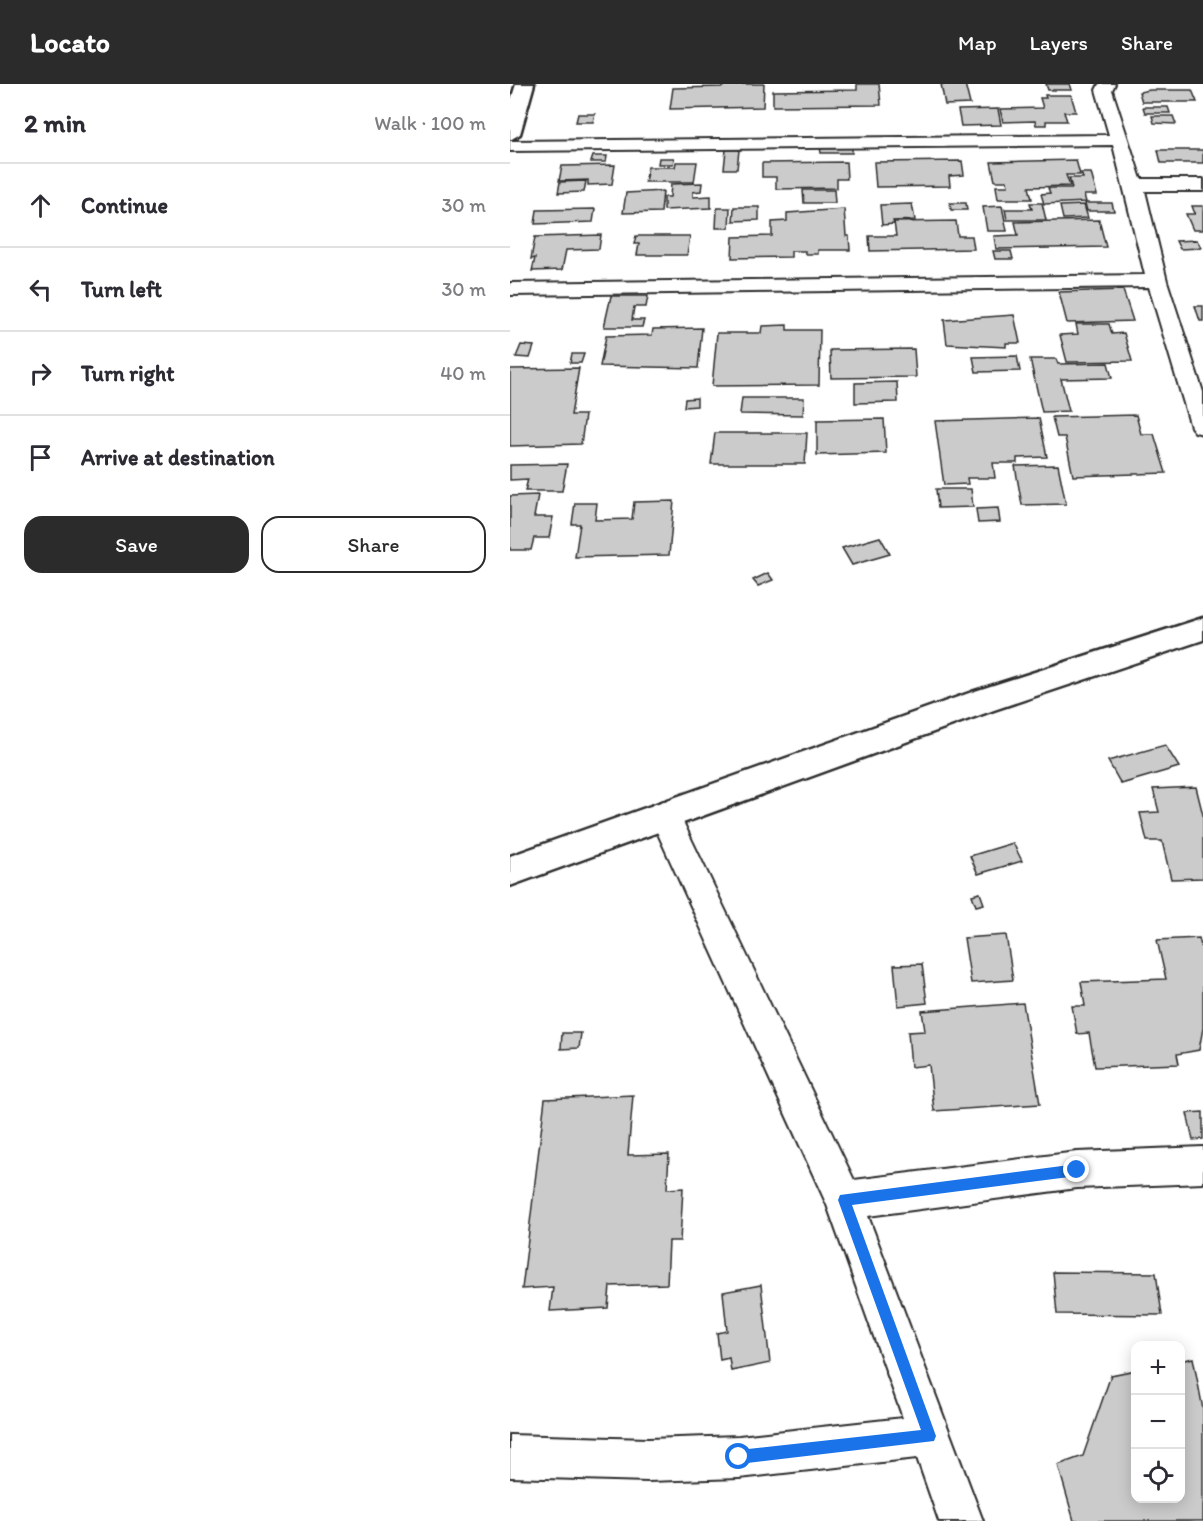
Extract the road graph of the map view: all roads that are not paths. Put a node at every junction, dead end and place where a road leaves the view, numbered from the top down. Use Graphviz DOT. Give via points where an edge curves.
graph roads {
  1 [pos="525,84"];
  2 [pos="1107,84"];
  3 [pos="510,134"];
  4 [pos="1119,140"];
  5 [pos="510,146"];
  6 [pos="1134,185"];
  7 [pos="1203,185"];
  8 [pos="1157,281"];
  9 [pos="510,289"];
  10 [pos="1203,427"];
  11 [pos="1203,629"];
  12 [pos="664,814"];
  13 [pos="510,871"];
  14 [pos="1203,1165"];
  15 [pos="844,1200"];
  16 [pos="930,1436"];
  17 [pos="510,1456"];
  18 [pos="961,1521"];
  1 -- 3 [label="street"];
  2 -- 4 [label="street" via="1104,90"];
  4 -- 5 [label="street"];
  4 -- 6 [label="street"];
  6 -- 7 [label="street"];
  6 -- 8 [label="street"];
  8 -- 9 [label="street"];
  8 -- 10 [label="street"];
  11 -- 12 [label="street" via="983,701"];
  12 -- 13 [label="street"];
  12 -- 15 [label="street"];
  14 -- 15 [label="street" via="1077,1170"];
  15 -- 16 [label="street"];
  16 -- 17 [label="street" via="739,1457 648,1460"];
  16 -- 18 [label="street"];
}
